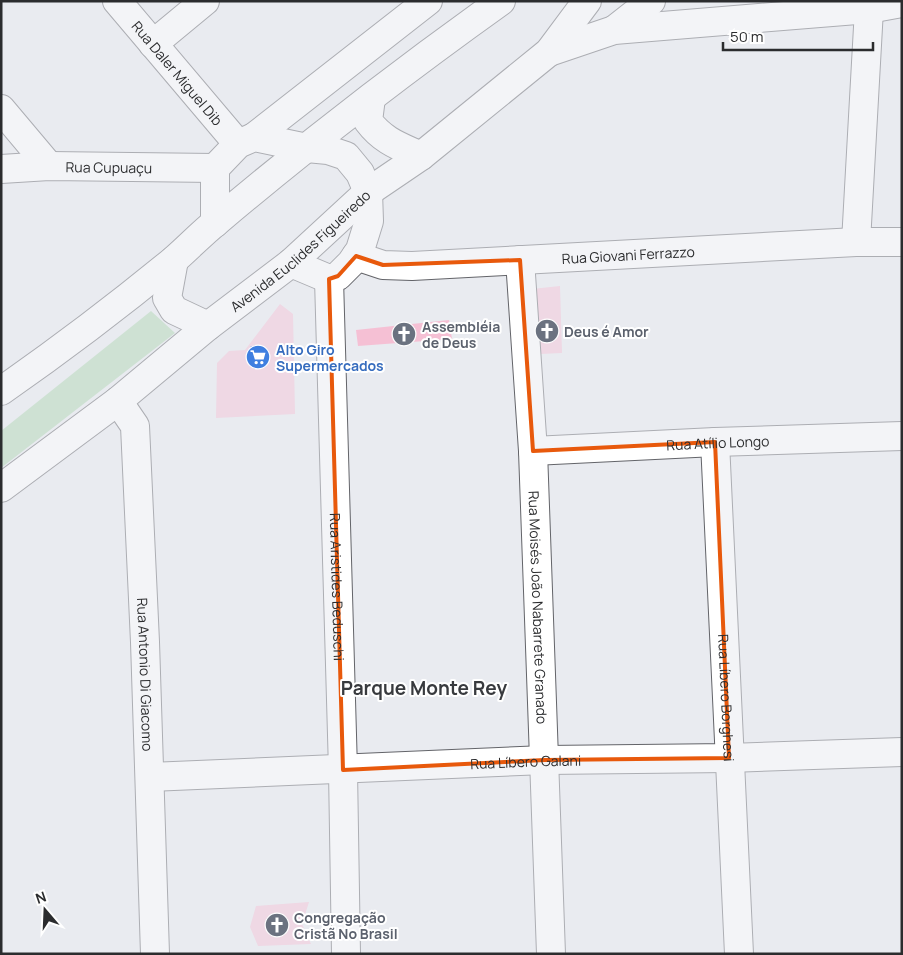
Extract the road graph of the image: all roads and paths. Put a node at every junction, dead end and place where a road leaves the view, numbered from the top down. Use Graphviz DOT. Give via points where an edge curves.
graph roads {
  1 [pos="117,1"];
  2 [pos="205,1"];
  3 [pos="428,1"];
  4 [pos="500,1"];
  5 [pos="587,1"];
  6 [pos="651,1"];
  7 [pos="902,3"];
  8 [pos="869,9"];
  9 [pos="614,30"];
  10 [pos="153,44"];
  11 [pos="549,52"];
  12 [pos="371,98"];
  13 [pos="1,110"];
  14 [pos="246,140"];
  15 [pos="307,148"];
  16 [pos="420,156"];
  17 [pos="49,166"];
  18 [pos="215,168"];
  19 [pos="1,169"];
  20 [pos="368,192"];
  21 [pos="215,223"];
  22 [pos="856,242"];
  23 [pos="902,242"];
  24 [pos="356,256"];
  25 [pos="174,260"];
  26 [pos="520,260"];
  27 [pos="291,263"];
  28 [pos="330,279"];
  29 [pos="208,326"];
  30 [pos="43,362"];
  31 [pos="1,365"];
  32 [pos="1,391"];
  33 [pos="118,401"];
  34 [pos="902,436"];
  35 [pos="715,442"];
  36 [pos="533,451"];
  37 [pos="1,488"];
  38 [pos="902,752"];
  39 [pos="730,758"];
  40 [pos="545,760"];
  41 [pos="343,770"];
  42 [pos="150,777"];
  43 [pos="155,954"];
  44 [pos="346,954"];
  45 [pos="551,954"];
  46 [pos="739,954"];
  1 -- 10 [label="street, Rua Daler Miguel Dib"];
  2 -- 10 [label="street"];
  3 -- 14 [label="street"];
  4 -- 12 [label="street"];
  5 -- 11 [label="street, Avenida Euclides Figueiredo"];
  6 -- 9 [label="street"];
  7 -- 8 [label="street"];
  8 -- 9 [label="street"];
  8 -- 22 [label="street"];
  9 -- 11 [label="street"];
  10 -- 14 [label="street, Rua Daler Miguel Dib"];
  11 -- 16 [label="street, Avenida Euclides Figueiredo"];
  12 -- 15 [label="street"];
  12 -- 16 [label="street" via="368,121 377,133"];
  13 -- 17 [label="street"];
  14 -- 15 [label="street"];
  14 -- 18 [label="street"];
  15 -- 20 [label="street" via="346,156 360,173"];
  15 -- 21 [label="street"];
  16 -- 20 [label="street, Avenida Euclides Figueiredo"];
  17 -- 18 [label="street, Rua Cupuaçu"];
  17 -- 19 [label="street, Rua Cupuaçu"];
  18 -- 21 [label="street"];
  20 -- 24 [label="street" via="369,221"];
  20 -- 27 [label="street, Avenida Euclides Figueiredo"];
  21 -- 25 [label="street"];
  22 -- 23 [label="street, Rua Giovani Ferrazzo"];
  22 -- 26 [label="street, Rua Giovani Ferrazzo"];
  24 -- 26 [label="street, Rua Giovani Ferrazzo" via="383,266"];
  24 -- 28 [label="street" via="338,276"];
  25 -- 29 [label="street" via="167,298 174,310"];
  25 -- 30 [label="street"];
  26 -- 36 [label="street, Rua Moisés João Nabarrete Granado"];
  27 -- 28 [label="street"];
  27 -- 29 [label="street, Avenida Euclides Figueiredo"];
  28 -- 41 [label="street, Rua Aristides Beduschi"];
  29 -- 33 [label="street, Avenida Euclides Figueiredo"];
  30 -- 31 [label="street"];
  30 -- 32 [label="street"];
  33 -- 37 [label="street, Avenida Euclides Figueiredo"];
  33 -- 42 [label="street, Rua Antonio Di Giacomo" via="135,426"];
  34 -- 35 [label="street, Rua Atílio Longo"];
  35 -- 36 [label="street, Rua Atílio Longo"];
  35 -- 39 [label="street, Rua Líbero Borghesi"];
  36 -- 40 [label="street, Rua Moisés João Nabarrete Granado"];
  38 -- 39 [label="street, Rua Líbero Galani"];
  39 -- 40 [label="street, Rua Líbero Galani"];
  39 -- 46 [label="street, Rua Líbero Borghesi"];
  40 -- 41 [label="street, Rua Líbero Galani"];
  40 -- 45 [label="street, Rua Moisés João Nabarrete Granado"];
  41 -- 42 [label="street, Rua Líbero Galani"];
  41 -- 44 [label="street, Rua Aristides Beduschi"];
  42 -- 43 [label="street, Rua Antonio Di Giacomo"];
}
